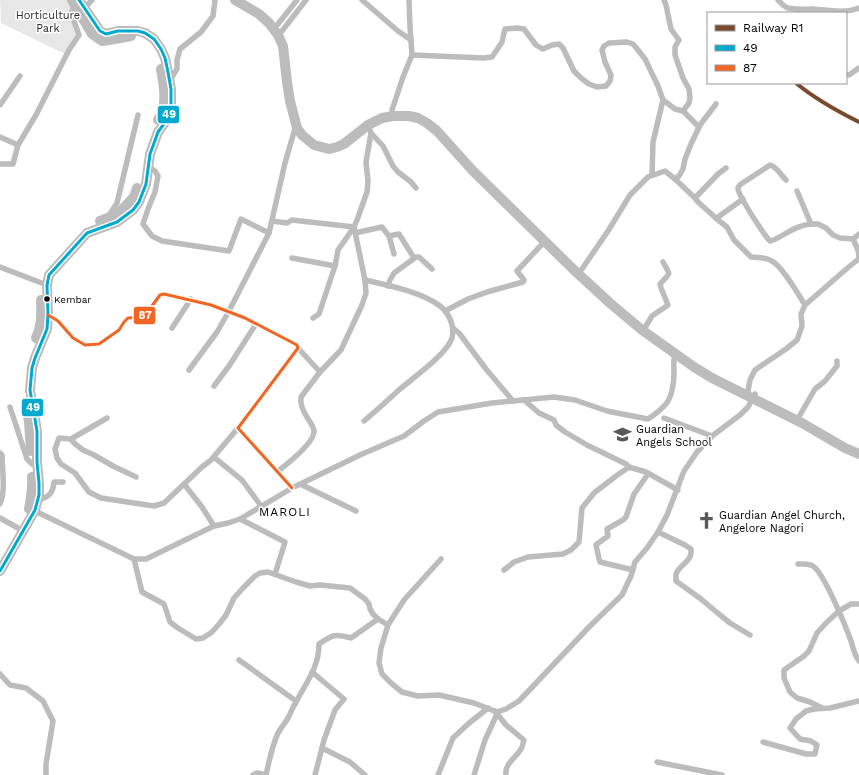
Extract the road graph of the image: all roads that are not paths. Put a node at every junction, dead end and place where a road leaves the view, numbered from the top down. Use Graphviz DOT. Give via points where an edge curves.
graph roads {
  1 [pos="92,0"];
  2 [pos="215,0"];
  3 [pos="235,0"];
  4 [pos="246,0"];
  5 [pos="297,0"];
  6 [pos="306,0"];
  7 [pos="362,0"];
  8 [pos="409,0"];
  9 [pos="664,0"];
  10 [pos="779,2"];
  11 [pos="77,3"];
  12 [pos="859,8"];
  13 [pos="786,12"];
  14 [pos="280,27"];
  15 [pos="411,40"];
  16 [pos="412,55"];
  17 [pos="859,68"];
  18 [pos="847,74"];
  19 [pos="20,76"];
  20 [pos="170,80"];
  21 [pos="293,100"];
  22 [pos="663,100"];
  23 [pos="716,104"];
  24 [pos="0,105"];
  25 [pos="392,110"];
  26 [pos="683,111"];
  27 [pos="138,115"];
  28 [pos="296,124"];
  29 [pos="699,126"];
  30 [pos="370,129"];
  31 [pos="0,137"];
  32 [pos="18,145"];
  33 [pos="0,164"];
  34 [pos="149,168"];
  35 [pos="726,168"];
  36 [pos="652,175"];
  37 [pos="675,179"];
  38 [pos="786,180"];
  39 [pos="416,188"];
  40 [pos="797,191"];
  41 [pos="695,198"];
  42 [pos="743,199"];
  43 [pos="108,218"];
  44 [pos="717,219"];
  45 [pos="272,221"];
  46 [pos="811,224"];
  47 [pos="354,230"];
  48 [pos="269,233"];
  49 [pos="859,234"];
  50 [pos="389,236"];
  51 [pos="853,239"];
  52 [pos="545,242"];
  53 [pos="394,254"];
  54 [pos="292,258"];
  55 [pos="414,258"];
  56 [pos="859,258"];
  57 [pos="663,262"];
  58 [pos="335,266"];
  59 [pos="0,267"];
  60 [pos="432,269"];
  61 [pos="582,269"];
  62 [pos="365,280"];
  63 [pos="44,284"];
  64 [pos="388,286"];
  65 [pos="190,299"];
  66 [pos="805,306"];
  67 [pos="229,311"];
  68 [pos="445,311"];
  69 [pos="48,315"];
  70 [pos="314,318"];
  71 [pos="256,324"];
  72 [pos="646,326"];
  73 [pos="172,328"];
  74 [pos="453,328"];
  75 [pos="298,348"];
  76 [pos="675,354"];
  77 [pos="837,361"];
  78 [pos="189,370"];
  79 [pos="320,372"];
  80 [pos="214,386"];
  81 [pos="752,394"];
  82 [pos="524,400"];
  83 [pos="513,401"];
  84 [pos="10,407"];
  85 [pos="800,415"];
  86 [pos="106,418"];
  87 [pos="664,418"];
  88 [pos="364,422"];
  89 [pos="238,428"];
  90 [pos="712,436"];
  91 [pos="71,439"];
  92 [pos="859,449"];
  93 [pos="0,453"];
  94 [pos="859,454"];
  95 [pos="214,457"];
  96 [pos="32,464"];
  97 [pos="629,468"];
  98 [pos="277,472"];
  99 [pos="136,477"];
  100 [pos="646,477"];
  101 [pos="1,478"];
  102 [pos="63,482"];
  103 [pos="184,484"];
  104 [pos="300,484"];
  105 [pos="292,488"];
  106 [pos="678,490"];
  107 [pos="0,504"];
  108 [pos="261,506"];
  109 [pos="34,507"];
  110 [pos="356,511"];
  111 [pos="0,518"];
  112 [pos="240,519"];
  113 [pos="214,526"];
  114 [pos="18,528"];
  115 [pos="658,532"];
  116 [pos="0,559"];
  117 [pos="134,559"];
  118 [pos="441,559"];
  119 [pos="798,564"];
  120 [pos="504,570"];
  121 [pos="633,570"];
  122 [pos="0,571"];
  123 [pos="275,574"];
  124 [pos="859,604"];
  125 [pos="839,611"];
  126 [pos="378,619"];
  127 [pos="388,625"];
  128 [pos="750,635"];
  129 [pos="239,660"];
  130 [pos="859,660"];
  131 [pos="312,672"];
  132 [pos="0,674"];
  133 [pos="296,701"];
  134 [pos="859,701"];
  135 [pos="488,708"];
  136 [pos="822,708"];
  137 [pos="496,712"];
  138 [pos="763,742"];
  139 [pos="322,748"];
  140 [pos="657,762"];
  141 [pos="46,775"];
  142 [pos="254,775"];
  143 [pos="266,775"];
  144 [pos="315,775"];
  145 [pos="365,775"];
  146 [pos="438,775"];
  147 [pos="474,775"];
  148 [pos="506,775"];
  149 [pos="722,775"];
  1 -- 11 [label="street"];
  2 -- 20 [label="street" via="213,16 200,32 180,49 176,60 177,69"];
  3 -- 21 [label="highway" via="259,14 278,35 283,46 287,82"];
  4 -- 14 [label="highway" via="262,9"];
  5 -- 14 [label="street"];
  6 -- 14 [label="street"];
  7 -- 15 [label="street"];
  8 -- 15 [label="street"];
  9 -- 26 [label="street" via="671,29 679,40 675,55 690,89 689,103"];
  10 -- 12 [label="street" via="791,8 836,12"];
  10 -- 13 [label="street"];
  11 -- 20 [label="highway" via="100,31 106,34 138,30 154,39 161,49"];
  11 -- 32 [label="street" via="72,17 79,35"];
  11 -- 43 [label="highway" via="92,34 102,41 136,36 150,44 159,58 163,80 163,113 156,123 144,154 142,176 134,197 118,214"];
  14 -- 21 [label="highway" via="288,45"];
  15 -- 16 [label="street"];
  16 -- 22 [label="street" via="492,57 502,42 505,29 524,29 536,45 543,49 559,44 574,71 589,84 597,87 606,86 610,81 611,75 602,50 604,46 609,43 627,42 633,44 645,59"];
  16 -- 25 [label="street"];
  17 -- 18 [label="street"];
  19 -- 24 [label="street"];
  20 -- 34 [label="highway" via="171,108 158,132 150,154"];
  21 -- 25 [label="highway" via="306,132 316,140 329,143 341,139 365,120"];
  21 -- 28 [label="highway"];
  22 -- 26 [label="street"];
  22 -- 36 [label="street" via="653,142"];
  23 -- 29 [label="street"];
  25 -- 61 [label="highway" via="410,110 437,123 475,166"];
  26 -- 29 [label="street"];
  27 -- 43 [label="street" via="117,203"];
  28 -- 30 [label="highway" via="307,140 329,149 344,144"];
  28 -- 45 [label="street"];
  29 -- 37 [label="street" via="683,169"];
  30 -- 39 [label="street" via="384,146 393,166"];
  30 -- 47 [label="street" via="366,162 367,192"];
  30 -- 52 [label="highway" via="382,118 401,115 418,118 427,123"];
  31 -- 32 [label="street"];
  32 -- 33 [label="street" via="13,164"];
  34 -- 48 [label="street" via="158,176 156,192 143,224 152,236 162,241 229,251 241,219"];
  34 -- 63 [label="highway" via="146,184 133,210 117,222 87,233 51,272"];
  35 -- 41 [label="street"];
  36 -- 37 [label="street" via="665,171"];
  36 -- 61 [label="street" via="630,194"];
  37 -- 41 [label="street"];
  38 -- 42 [label="street" via="770,165 738,186"];
  40 -- 46 [label="street"];
  41 -- 44 [label="street"];
  42 -- 44 [label="street"];
  42 -- 46 [label="street" via="770,240"];
  43 -- 63 [label="highway" via="89,225 54,259 45,272"];
  44 -- 66 [label="street" via="727,227 734,240 751,257 770,259 778,266"];
  45 -- 47 [label="street" via="287,224 292,220"];
  45 -- 48 [label="street"];
  46 -- 51 [label="street" via="826,228 833,236"];
  47 -- 50 [label="street" via="382,227"];
  47 -- 58 [label="street" via="338,250"];
  47 -- 62 [label="street"];
  48 -- 67 [label="street"];
  49 -- 51 [label="street"];
  50 -- 53 [label="street"];
  50 -- 55 [label="street" via="399,234"];
  51 -- 56 [label="street"];
  52 -- 68 [label="street" via="517,271 523,282 487,292"];
  52 -- 76 [label="highway" via="611,304"];
  54 -- 58 [label="street"];
  55 -- 60 [label="street" via="420,257"];
  55 -- 64 [label="street" via="394,273"];
  56 -- 66 [label="street"];
  57 -- 72 [label="street" via="669,275 660,284 668,305 652,316"];
  58 -- 70 [label="street" via="318,314"];
  59 -- 63 [label="street"];
  61 -- 72 [label="highway"];
  62 -- 64 [label="street"];
  62 -- 79 [label="street" via="366,293 362,305 341,350"];
  63 -- 69 [label="highway"];
  63 -- 96 [label="highway" via="40,330 33,345 24,380"];
  64 -- 68 [label="street" via="426,298 440,305"];
  65 -- 67 [label="street"];
  65 -- 69 [label="street" via="160,295 146,314 128,318 119,330 99,344 85,345 73,338 58,321"];
  65 -- 73 [label="street"];
  66 -- 81 [label="street" via="800,314 802,326 797,340 755,370 750,380"];
  67 -- 71 [label="street"];
  67 -- 78 [label="street"];
  68 -- 74 [label="street"];
  69 -- 109 [label="highway" via="47,329 32,368 30,390 37,431 39,483 39,495"];
  71 -- 75 [label="street" via="297,345"];
  71 -- 80 [label="street"];
  72 -- 81 [label="highway" via="712,373"];
  74 -- 83 [label="street"];
  74 -- 88 [label="street" via="451,340 438,357"];
  75 -- 79 [label="street"];
  75 -- 89 [label="street"];
  76 -- 81 [label="highway" via="712,378"];
  76 -- 82 [label="street" via="671,394 666,404 648,419 607,411 575,400 554,397"];
  77 -- 85 [label="street" via="837,366 815,389"];
  79 -- 98 [label="street" via="300,401 314,429 314,436"];
  81 -- 85 [label="highway"];
  81 -- 90 [label="street" via="748,408"];
  81 -- 94 [label="highway"];
  82 -- 83 [label="street"];
  82 -- 97 [label="street" via="539,413 554,420 565,432 626,464"];
  83 -- 104 [label="street" via="438,412 404,436"];
  84 -- 96 [label="street" via="27,459"];
  85 -- 92 [label="highway"];
  86 -- 91 [label="street"];
  87 -- 90 [label="street"];
  89 -- 95 [label="street"];
  89 -- 98 [label="street"];
  90 -- 106 [label="street" via="684,471"];
  91 -- 99 [label="street" via="83,450"];
  91 -- 103 [label="street" via="59,438 55,449 57,458 61,464 75,473 89,492 101,498 154,506 164,503"];
  93 -- 101 [label="street"];
  95 -- 103 [label="street"];
  95 -- 108 [label="street" via="242,480"];
  96 -- 109 [label="highway" via="31,500"];
  97 -- 106 [label="street" via="646,472"];
  97 -- 120 [label="street" via="594,493 582,508 579,542 571,550 562,554 528,556"];
  98 -- 105 [label="street"];
  100 -- 121 [label="street" via="634,494 626,517 607,529 608,536 596,546 600,562"];
  101 -- 107 [label="street" via="4,489"];
  102 -- 109 [label="street" via="54,482 48,497"];
  103 -- 113 [label="street"];
  104 -- 105 [label="street"];
  104 -- 110 [label="street"];
  105 -- 108 [label="street"];
  106 -- 115 [label="street"];
  108 -- 112 [label="street"];
  109 -- 114 [label="highway"];
  109 -- 117 [label="street"];
  109 -- 122 [label="highway"];
  111 -- 114 [label="street"];
  112 -- 113 [label="street"];
  112 -- 123 [label="street" via="285,542"];
  113 -- 117 [label="street" via="146,559"];
  114 -- 116 [label="highway"];
  115 -- 121 [label="street" via="635,562"];
  115 -- 128 [label="street" via="691,549 692,554 676,574 676,581 730,623"];
  117 -- 123 [label="street" via="142,592 164,604 170,622 196,639 212,632 226,615 234,598 255,576 268,572"];
  118 -- 127 [label="street" via="404,600"];
  119 -- 125 [label="street" via="812,565 819,571"];
  121 -- 137 [label="street" via="616,601 519,701"];
  123 -- 126 [label="street" via="310,586 350,588 365,599"];
  124 -- 125 [label="street" via="851,604"];
  125 -- 130 [label="street" via="856,658"];
  125 -- 136 [label="street" via="817,633 809,651 784,670 784,678 790,692 797,698"];
  126 -- 127 [label="street"];
  126 -- 131 [label="street" via="351,638 333,635 319,644 316,665"];
  127 -- 135 [label="street" via="379,663 382,674 391,683 402,692 418,696 439,695"];
  129 -- 133 [label="street"];
  131 -- 133 [label="street"];
  131 -- 139 [label="street" via="344,699 335,710"];
  132 -- 141 [label="street" via="10,685 26,688 43,701 53,721"];
  133 -- 143 [label="street" via="278,732"];
  134 -- 136 [label="street"];
  135 -- 137 [label="street"];
  135 -- 146 [label="street" via="453,738"];
  136 -- 138 [label="street" via="806,711 790,728 800,739 817,745 816,754 806,754"];
  137 -- 147 [label="street"];
  137 -- 148 [label="street" via="506,725 524,740 507,766"];
  139 -- 144 [label="street"];
  139 -- 145 [label="street" via="350,762"];
  140 -- 149 [label="street"];
  142 -- 143 [label="street"];
}
